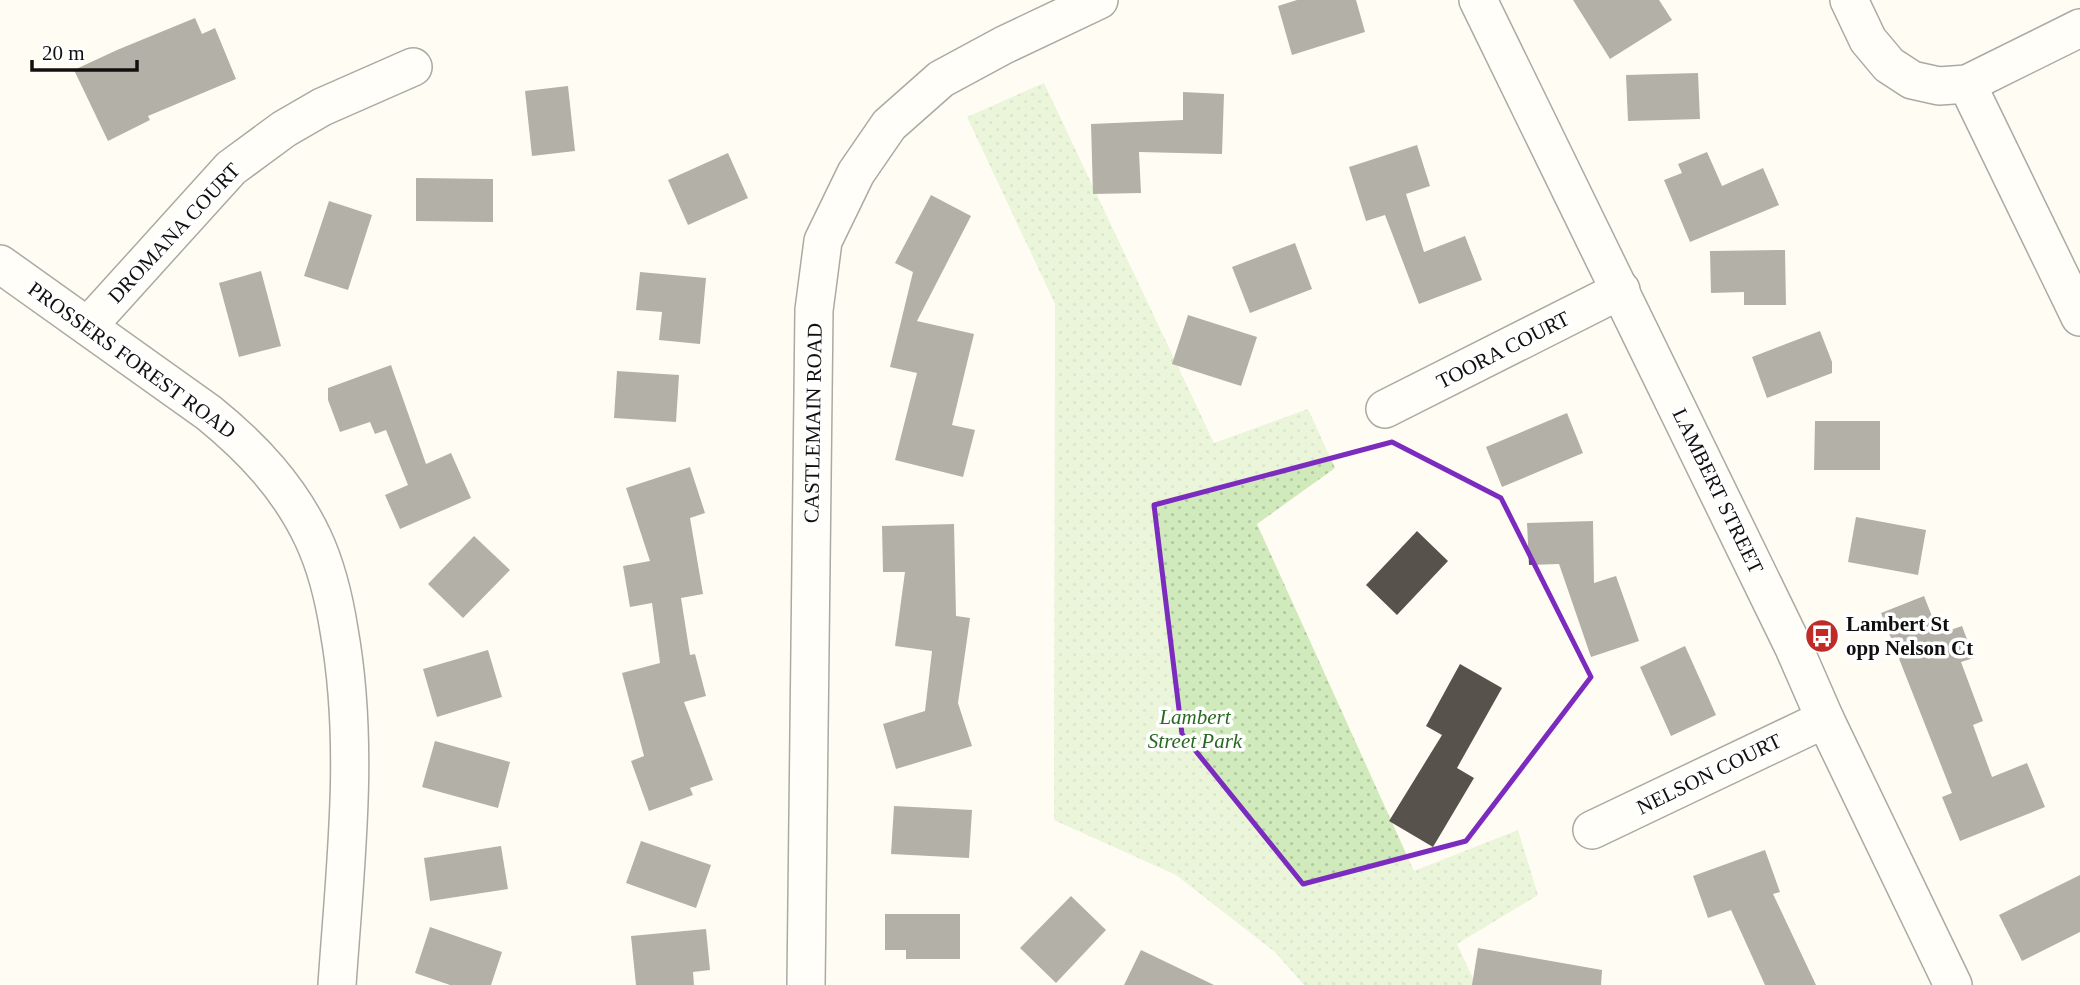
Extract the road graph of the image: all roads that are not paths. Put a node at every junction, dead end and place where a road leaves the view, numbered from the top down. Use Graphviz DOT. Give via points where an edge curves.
graph roads {
  1 [pos="1099,0"];
  2 [pos="1478,0"];
  3 [pos="1849,0"];
  4 [pos="2080,28"];
  5 [pos="413,67"];
  6 [pos="1967,84"];
  7 [pos="0,264"];
  8 [pos="1621,290"];
  9 [pos="2080,317"];
  10 [pos="88,326"];
  11 [pos="1385,409"];
  12 [pos="1825,719"];
  13 [pos="1592,830"];
  14 [pos="337,985"];
  15 [pos="806,985"];
  16 [pos="1953,985"];
  1 -- 15 [label="street, CASTLEMAIN ROAD" via="941,79 889,125 856,173 823,241 814,310"];
  2 -- 8 [label="street, LAMBERT STREET"];
  3 -- 6 [label="street" via="1868,40 1889,65 1912,80 1939,86"];
  4 -- 6 [label="street"];
  5 -- 10 [label="street, DROMANA COURT" via="284,128 231,168"];
  6 -- 9 [label="street"];
  7 -- 10 [label="street, PROSSERS FOREST ROAD"];
  8 -- 11 [label="street, TOORA COURT"];
  8 -- 12 [label="street, LAMBERT STREET"];
  10 -- 14 [label="street, PROSSERS FOREST ROAD" via="240,438 292,502 327,571 348,701 348,818"];
  12 -- 13 [label="street, NELSON COURT"];
  12 -- 16 [label="street, LAMBERT STREET"];
}
